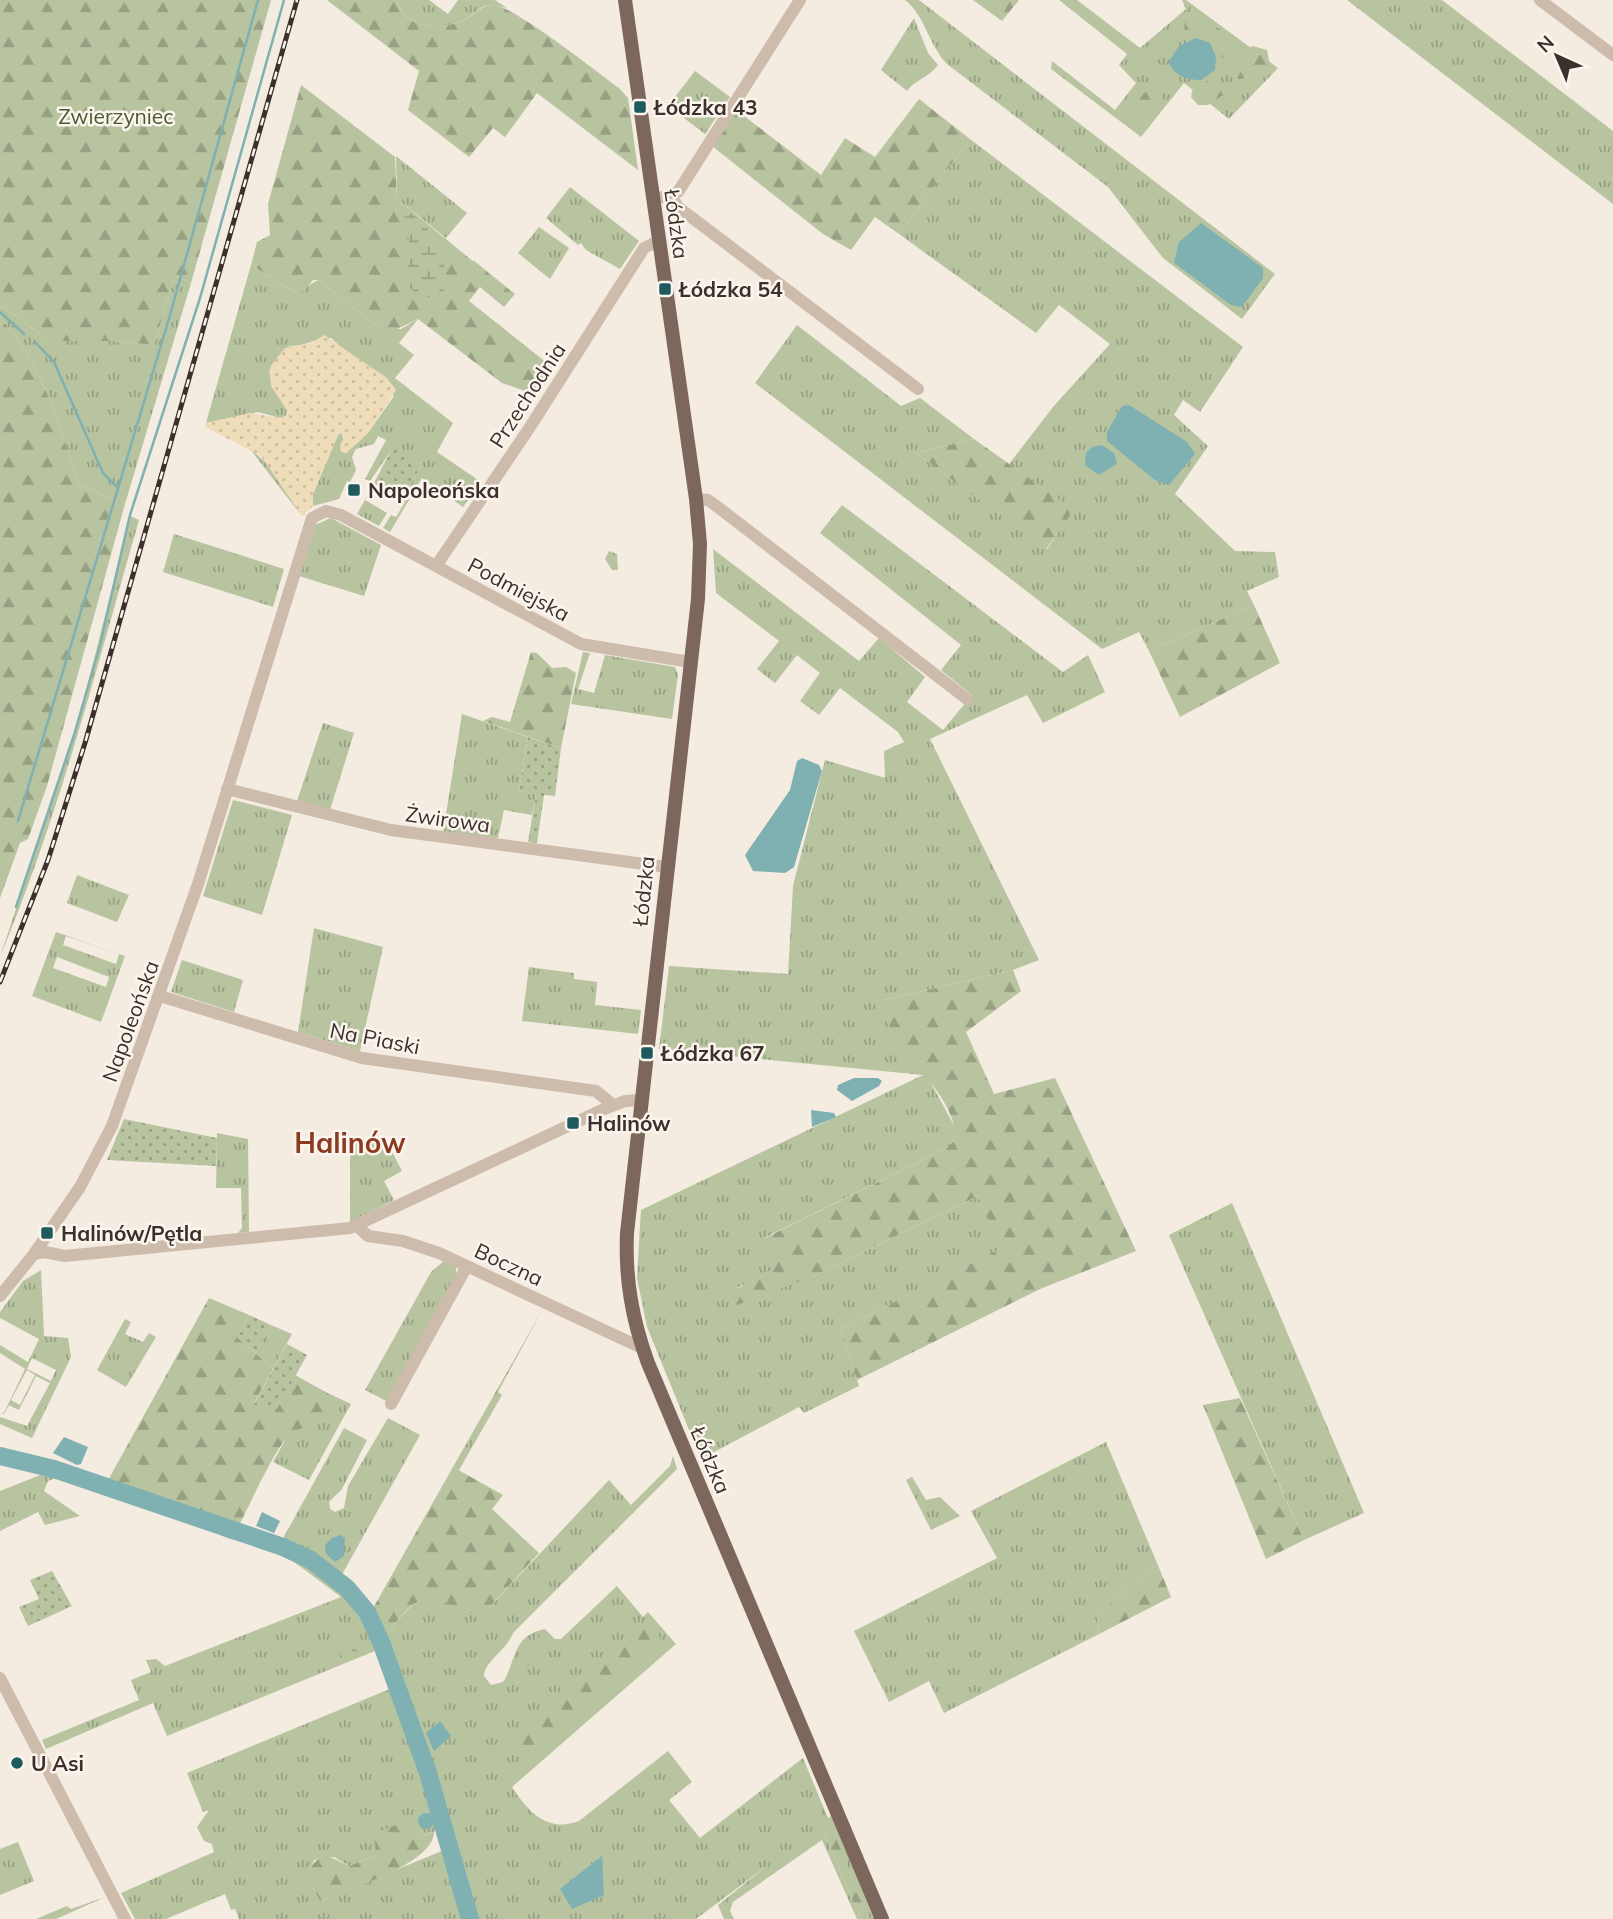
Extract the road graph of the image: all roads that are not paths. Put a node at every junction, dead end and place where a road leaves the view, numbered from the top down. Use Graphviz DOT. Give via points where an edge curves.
graph roads {
  1 [pos="625,0"];
  2 [pos="800,0"];
  3 [pos="1539,0"];
  4 [pos="1613,55"];
  5 [pos="671,196"];
  6 [pos="653,200"];
  7 [pos="658,241"];
  8 [pos="918,389"];
  9 [pos="696,499"];
  10 [pos="341,515"];
  11 [pos="436,566"];
  12 [pos="690,662"];
  13 [pos="967,699"];
  14 [pos="227,789"];
  15 [pos="667,866"];
  16 [pos="160,996"];
  17 [pos="641,1100"];
  18 [pos="608,1108"];
  19 [pos="357,1226"];
  20 [pos="47,1233"];
  21 [pos="49,1253"];
  22 [pos="34,1254"];
  23 [pos="467,1266"];
  24 [pos="0,1296"];
  25 [pos="642,1348"];
  26 [pos="391,1404"];
  27 [pos="0,1678"];
  28 [pos="125,1919"];
  29 [pos="882,1919"];
  1 -- 6 [label="main road, Łódzka"];
  2 -- 5 [label="street" via="678,192"];
  3 -- 4 [label="street"];
  5 -- 6 [label="street"];
  5 -- 8 [label="street" via="678,207"];
  6 -- 7 [label="main road, Łódzka"];
  7 -- 9 [label="main road, Łódzka"];
  7 -- 11 [label="street, Przechodnia" via="644,248"];
  9 -- 12 [label="main road, Łódzka" via="700,572"];
  9 -- 13 [label="street" via="719,508"];
  10 -- 11 [label="street, Podmiejska"];
  10 -- 14 [label="street, Napoleońska" via="323,511 308,524"];
  11 -- 12 [label="street, Podmiejska" via="581,644"];
  12 -- 15 [label="main road, Łódzka"];
  14 -- 15 [label="street, Żwirowa" via="391,830"];
  14 -- 16 [label="street, Napoleońska"];
  15 -- 17 [label="main road, Łódzka"];
  16 -- 18 [label="street, Na Piaski" via="362,1058 588,1090"];
  16 -- 20 [label="street, Napoleońska" via="103,1146"];
  17 -- 18 [label="street"];
  17 -- 25 [label="main road, Łódzka" via="626,1262 630,1304"];
  18 -- 19 [label="street"];
  19 -- 21 [label="street" via="65,1256"];
  19 -- 23 [label="street, Boczna" via="368,1236 413,1244"];
  20 -- 21 [label="street"];
  20 -- 22 [label="street, Napoleońska"];
  21 -- 22 [label="street"];
  22 -- 24 [label="street, Napoleońska"];
  23 -- 25 [label="street, Boczna"];
  23 -- 26 [label="street"];
  25 -- 29 [label="main road, Łódzka"];
  27 -- 28 [label="street"];
}
